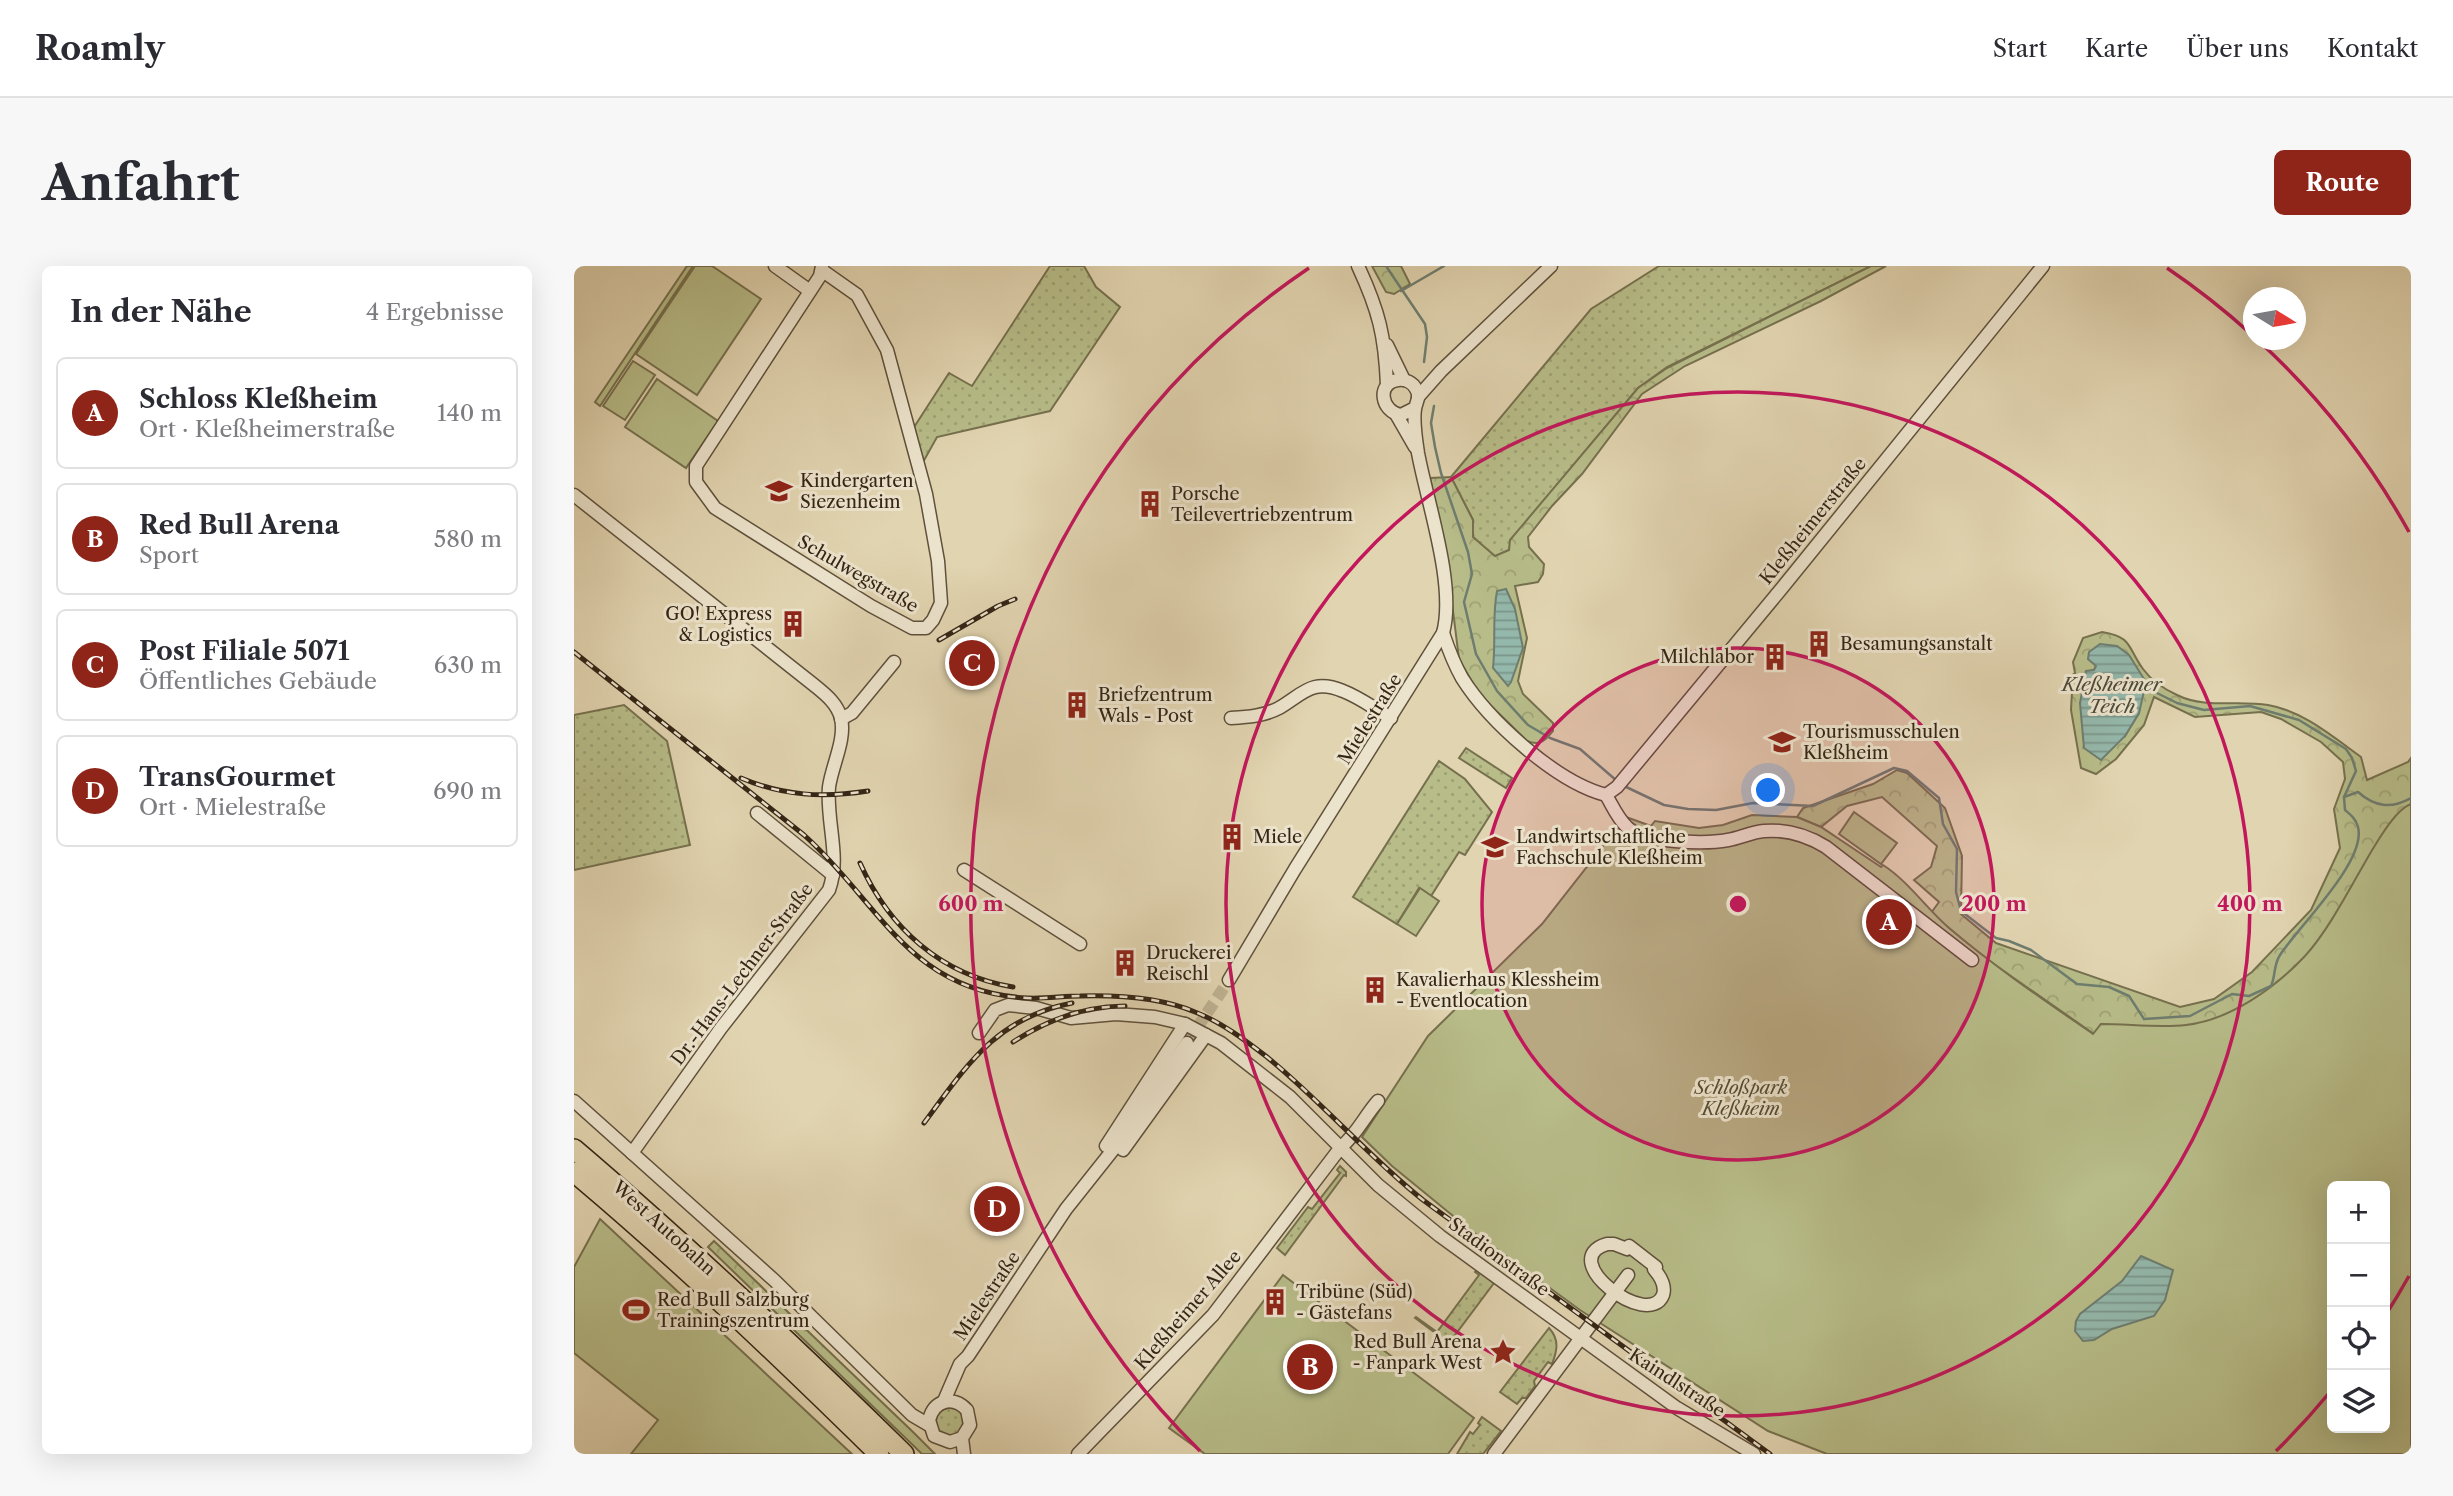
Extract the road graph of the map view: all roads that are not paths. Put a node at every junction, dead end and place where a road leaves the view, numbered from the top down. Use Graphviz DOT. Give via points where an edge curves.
graph roads {
  1 [pos="775,266"];
  2 [pos="1358,266"];
  3 [pos="1551,266"];
  4 [pos="2043,266"];
  5 [pos="823,268"];
  6 [pos="810,291"];
  7 [pos="1384,339"];
  8 [pos="1387,385"];
  9 [pos="1413,393"];
  10 [pos="1396,414"];
  11 [pos="1418,452"];
  12 [pos="574,495"];
  13 [pos="1443,633"];
  14 [pos="894,662"];
  15 [pos="1231,718"];
  16 [pos="1391,718"];
  17 [pos="841,719"];
  18 [pos="1612,791"];
  19 [pos="757,813"];
  20 [pos="964,870"];
  21 [pos="833,875"];
  22 [pos="1080,944"];
  23 [pos="1972,960"];
  24 [pos="1229,980"];
  25 [pos="1185,1024"];
  26 [pos="979,1033"];
  27 [pos="1206,1035"];
  28 [pos="1187,1043"];
  29 [pos="574,1101"];
  30 [pos="1378,1101"];
  31 [pos="1341,1147"];
  32 [pos="574,1149"];
  33 [pos="632,1153"];
  34 [pos="574,1172"];
  35 [pos="1084,1186"];
  36 [pos="1628,1275"];
  37 [pos="1615,1291"];
  38 [pos="1581,1338"];
  39 [pos="968,1356"];
  40 [pos="944,1401"];
  41 [pos="960,1403"];
  42 [pos="902,1404"];
  43 [pos="932,1410"];
  44 [pos="929,1425"];
  45 [pos="962,1438"];
  46 [pos="944,1441"];
  47 [pos="879,1454"];
  48 [pos="904,1454"];
  49 [pos="952,1454"];
  50 [pos="964,1454"];
  51 [pos="1078,1454"];
  52 [pos="1494,1454"];
  53 [pos="1754,1454"];
  1 -- 6 [label="street"];
  2 -- 7 [label="street" via="1377,307"];
  3 -- 9 [label="street"];
  4 -- 18 [label="street, Kleßheimerstraße"];
  5 -- 6 [label="street, Schulwegstraße"];
  5 -- 6 [label="street, Schulwegstraße" via="856,295 887,350 926,494 938,561 942,603 926,628 912,628 715,508 696,482 696,466"];
  7 -- 8 [label="street"];
  7 -- 9 [label="street"];
  8 -- 9 [label="street" via="1392,382"];
  8 -- 10 [label="street, Mielestraße" via="1383,402"];
  9 -- 10 [label="street" via="1406,414"];
  9 -- 11 [label="street, Mielestraße"];
  10 -- 11 [label="street, Mielestraße"];
  11 -- 13 [label="street, Mielestraße" via="1441,562 1447,606"];
  12 -- 17 [label="street" via="806,678 830,699"];
  13 -- 16 [label="street, Mielestraße"];
  13 -- 18 [label="street" via="1464,680 1494,717 1542,762 1589,790"];
  14 -- 17 [label="street" via="852,713"];
  15 -- 16 [label="street" via="1264,714 1314,686 1343,691"];
  16 -- 24 [label="street, Mielestraße"];
  17 -- 21 [label="street, Dr.-Hans-Lechner-Straße" via="829,796"];
  18 -- 23 [label="street" via="1628,829 1652,837 1703,843 1765,831 1812,839"];
  19 -- 21 [label="street"];
  20 -- 22 [label="street"];
  21 -- 33 [label="street, Dr.-Hans-Lechner-Straße" via="823,899 721,1028"];
  25 -- 26 [label="street, Stadionstraße" via="1133,1014 1071,1018 1008,1005 995,1010"];
  25 -- 27 [label="street, Stadionstraße"];
  25 -- 35 [label="street, Mielestraße"];
  27 -- 31 [label="street, Stadionstraße" via="1290,1097"];
  27 -- 35 [label="street, Mielestraße" via="1118,1157"];
  28 -- 35 [label="street, Mielestraße"];
  29 -- 33 [label="street"];
  30 -- 31 [label="street, Kleßheimer Allee"];
  31 -- 38 [label="street, Stadionstraße" via="1410,1213"];
  31 -- 51 [label="street, Kleßheimer Allee" via="1219,1307"];
  32 -- 48 [label="highway, West Autobahn" via="712,1269"];
  33 -- 42 [label="street" via="775,1281"];
  34 -- 47 [label="highway, West Autobahn" via="732,1311"];
  35 -- 39 [label="street, Mielestraße"];
  36 -- 37 [label="street"];
  37 -- 37 [label="street" via="1634,1304 1648,1306 1657,1302 1664,1289 1656,1267 1629,1247 1607,1244 1593,1253 1592,1267"];
  37 -- 38 [label="street"];
  38 -- 52 [label="street"];
  38 -- 53 [label="street, Kaindlstraße" via="1693,1419"];
  39 -- 40 [label="street, Mielestraße"];
  39 -- 41 [label="street, Mielestraße" via="961,1376"];
  40 -- 41 [label="street"];
  40 -- 43 [label="street"];
  41 -- 45 [label="street" via="971,1420"];
  42 -- 43 [label="street"];
  42 -- 44 [label="street"];
  43 -- 44 [label="street"];
  44 -- 46 [label="street" via="934,1436"];
  45 -- 46 [label="street"];
  45 -- 50 [label="street"];
  46 -- 49 [label="street"];
}
